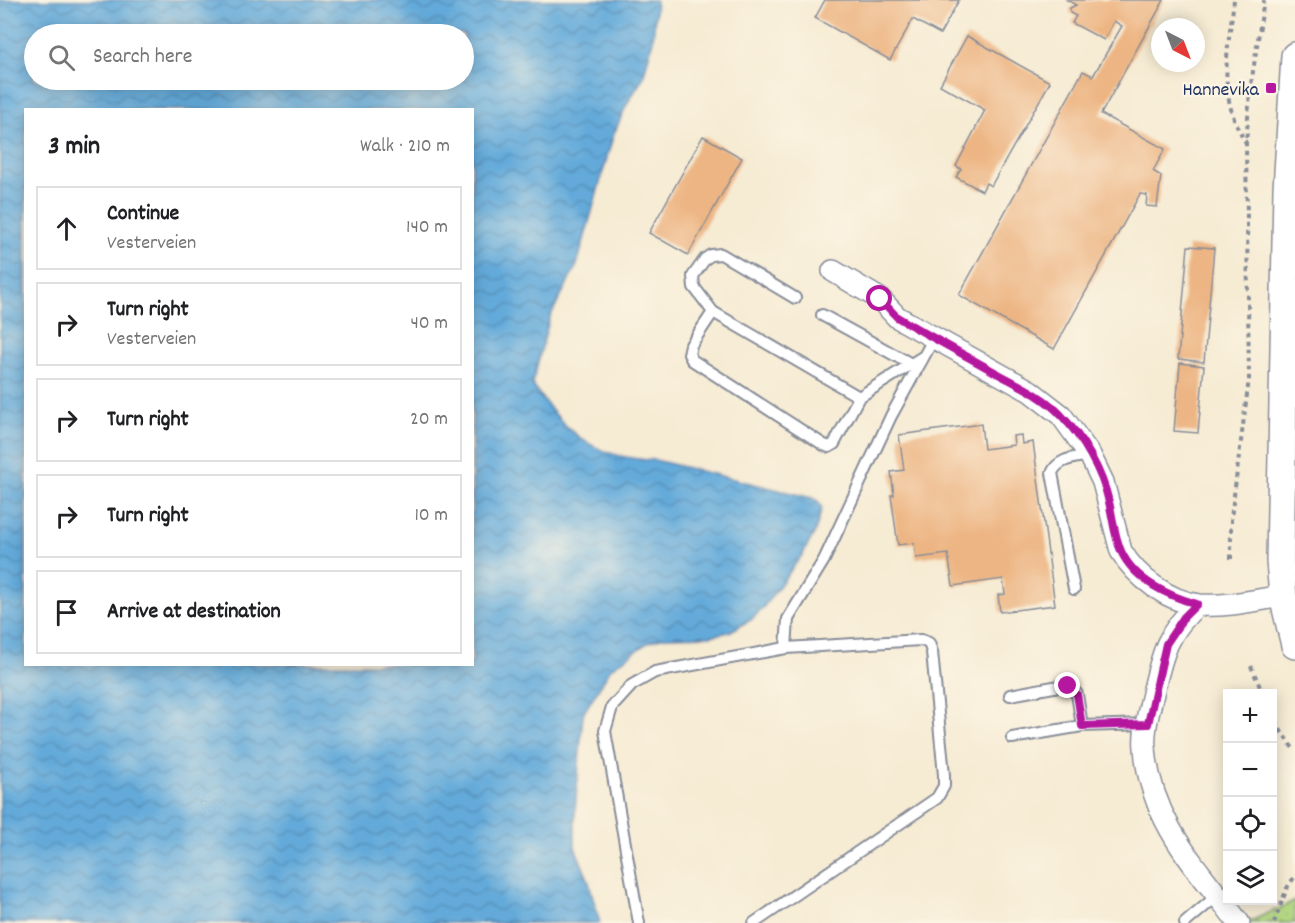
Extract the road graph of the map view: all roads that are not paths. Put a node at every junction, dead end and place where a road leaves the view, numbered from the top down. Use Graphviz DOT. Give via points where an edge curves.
graph roads {
  1 [pos="1295,56"];
  2 [pos="833,271"];
  3 [pos="1290,287"];
  4 [pos="795,298"];
  5 [pos="713,312"];
  6 [pos="822,315"];
  7 [pos="929,347"];
  8 [pos="911,364"];
  9 [pos="859,397"];
  10 [pos="1090,455"];
  11 [pos="1288,464"];
  12 [pos="1074,590"];
  13 [pos="1283,596"];
  14 [pos="1197,604"];
  15 [pos="1295,645"];
  16 [pos="786,648"];
  17 [pos="1010,695"];
  18 [pos="1148,724"];
  19 [pos="1082,726"];
  20 [pos="1012,738"];
  21 [pos="1218,895"];
  22 [pos="639,923"];
  23 [pos="754,923"];
  24 [pos="1185,923"];
  25 [pos="1239,923"];
  1 -- 3 [label="street" via="1290,113"];
  2 -- 7 [label="street" via="880,299"];
  3 -- 11 [label="street"];
  4 -- 5 [label="lane" via="721,254 711,255 693,276 694,287"];
  5 -- 9 [label="lane"];
  5 -- 9 [label="lane" via="692,345 692,360 824,445 834,444"];
  6 -- 8 [label="lane"];
  7 -- 8 [label="lane"];
  7 -- 10 [label="street" via="1049,404 1074,430"];
  7 -- 16 [label="lane" via="891,416 824,560 788,619"];
  8 -- 9 [label="lane"];
  10 -- 12 [label="lane" via="1060,462 1052,474"];
  10 -- 14 [label="street" via="1103,482 1115,534 1126,560 1156,588"];
  11 -- 13 [label="street" via="1280,561"];
  13 -- 14 [label="street"];
  13 -- 15 [label="street"];
  14 -- 18 [label="street" via="1166,644"];
  16 -- 22 [label="lane" via="655,672 632,685 612,707 605,731"];
  16 -- 23 [label="lane" via="921,640 928,643 944,786 937,798"];
  17 -- 19 [label="lane" via="1068,686 1077,694"];
  18 -- 19 [label="lane"];
  18 -- 21 [label="street" via="1144,746 1155,801 1184,852"];
  19 -- 20 [label="lane"];
  21 -- 24 [label="lane"];
  21 -- 25 [label="street"];
}
